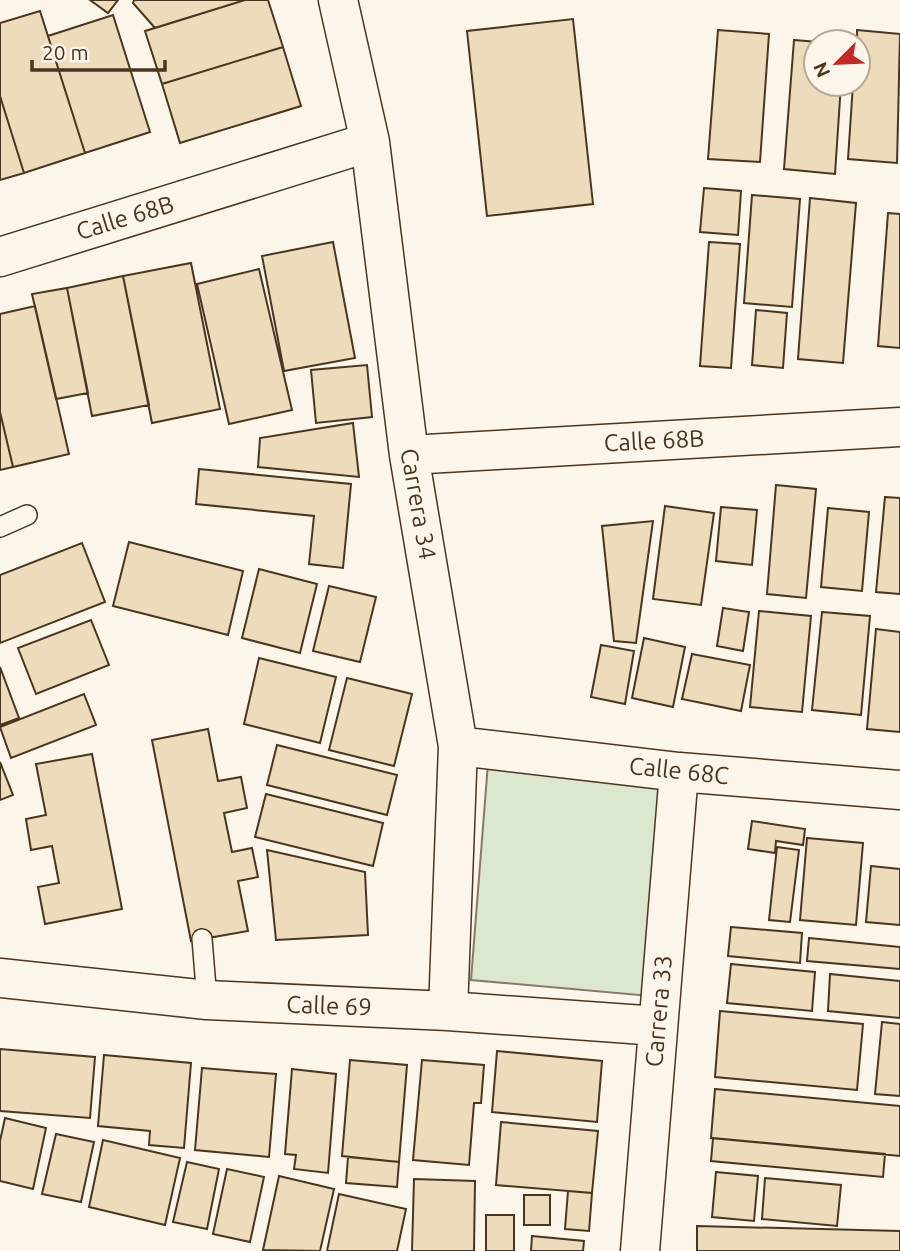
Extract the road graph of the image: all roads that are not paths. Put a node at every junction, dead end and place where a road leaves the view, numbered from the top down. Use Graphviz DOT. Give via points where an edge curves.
graph roads {
  1 [pos="338,0"];
  2 [pos="370,142"];
  3 [pos="0,257"];
  4 [pos="900,427"];
  5 [pos="409,456"];
  6 [pos="27,515"];
  7 [pos="0,527"];
  8 [pos="458,746"];
  9 [pos="679,772"];
  10 [pos="900,790"];
  11 [pos="202,939"];
  12 [pos="0,978"];
  13 [pos="207,1000"];
  14 [pos="448,1011"];
  15 [pos="658,1026"];
  16 [pos="640,1251"];
  1 -- 2 [label="street, Carrera 34"];
  2 -- 3 [label="street, Calle 68B"];
  2 -- 5 [label="street, Carrera 34"];
  4 -- 5 [label="street, Calle 68B"];
  5 -- 8 [label="street, Carrera 34"];
  6 -- 7 [label="lane"];
  8 -- 9 [label="street, Calle 68C"];
  8 -- 14 [label="street, Carrera 34"];
  9 -- 10 [label="street, Calle 68C"];
  9 -- 15 [label="street, Carrera 33"];
  11 -- 13 [label="lane"];
  12 -- 13 [label="street, Calle 69"];
  13 -- 14 [label="street, Calle 69"];
  14 -- 15 [label="street, Calle 69"];
  15 -- 16 [label="street, Carrera 33"];
}
